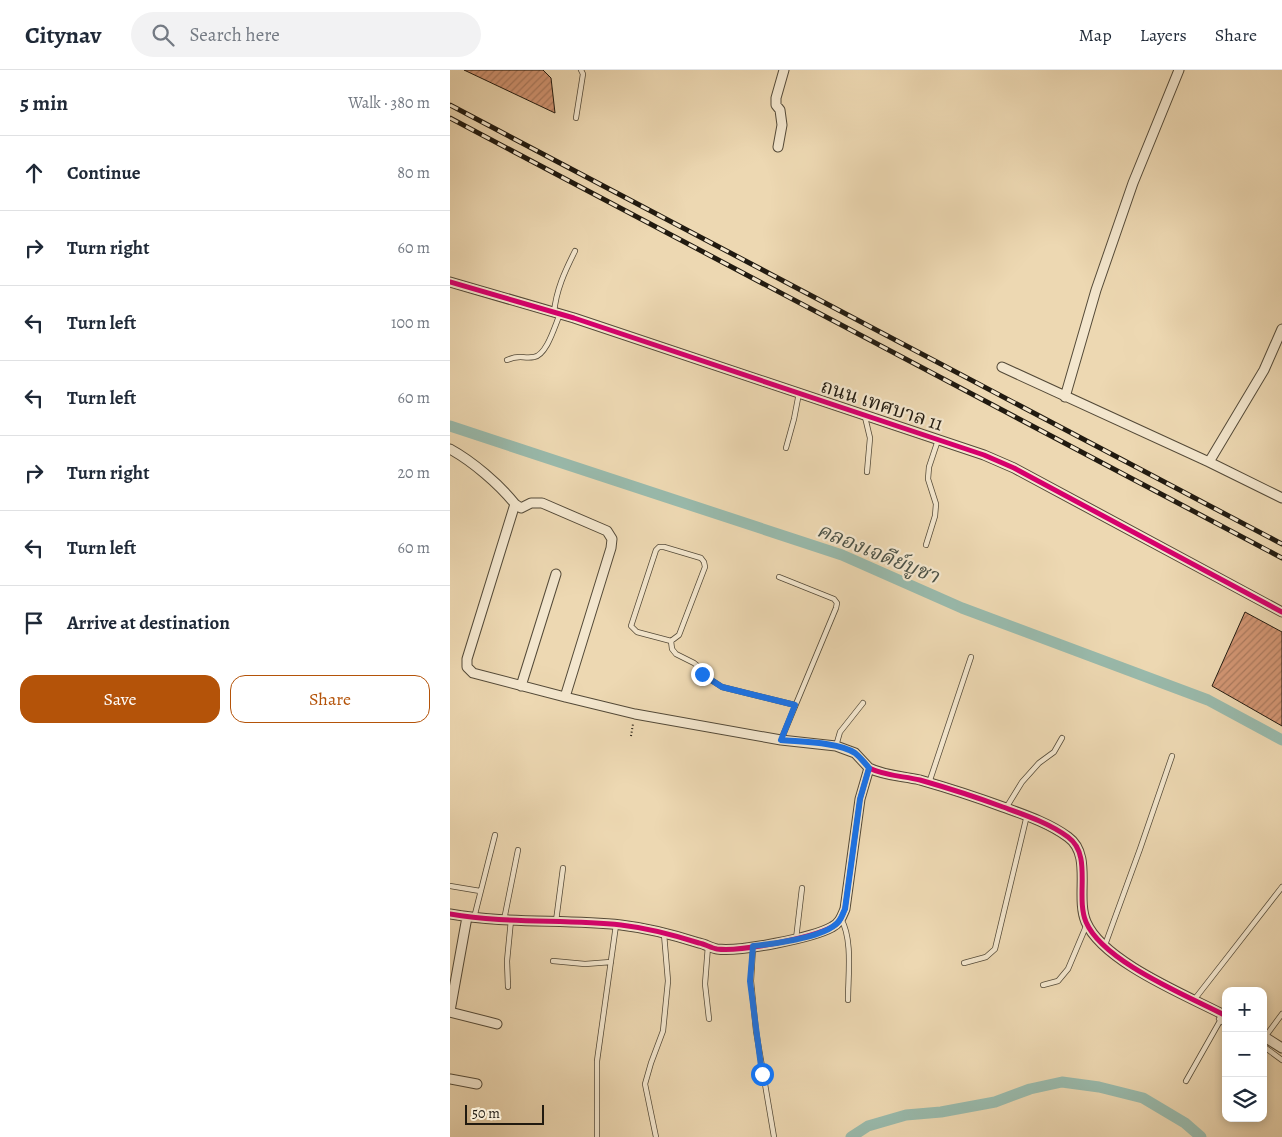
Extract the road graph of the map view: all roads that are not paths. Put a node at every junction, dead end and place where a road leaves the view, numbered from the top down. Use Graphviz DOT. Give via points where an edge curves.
graph roads {
  1 [pos="581,70"];
  2 [pos="784,70"];
  3 [pos="1179,70"];
  4 [pos="576,118"];
  5 [pos="778,147"];
  6 [pos="575,251"];
  7 [pos="450,282"];
  8 [pos="557,313"];
  9 [pos="1282,329"];
  10 [pos="507,360"];
  11 [pos="1002,367"];
  12 [pos="799,393"];
  13 [pos="1065,397"];
  14 [pos="865,415"];
  15 [pos="938,439"];
  16 [pos="786,448"];
  17 [pos="450,449"];
  18 [pos="1209,462"];
  19 [pos="867,472"];
  20 [pos="1282,498"];
  21 [pos="515,504"];
  22 [pos="926,545"];
  23 [pos="556,574"];
  24 [pos="779,577"];
  25 [pos="1282,612"];
  26 [pos="671,641"];
  27 [pos="971,658"];
  28 [pos="521,686"];
  29 [pos="565,698"];
  30 [pos="863,703"];
  31 [pos="795,705"];
  32 [pos="1062,738"];
  33 [pos="781,740"];
  34 [pos="836,746"];
  35 [pos="1172,756"];
  36 [pos="869,768"];
  37 [pos="929,783"];
  38 [pos="1006,808"];
  39 [pos="1027,815"];
  40 [pos="496,836"];
  41 [pos="518,850"];
  42 [pos="563,868"];
  43 [pos="450,886"];
  44 [pos="1282,887"];
  45 [pos="802,888"];
  46 [pos="480,891"];
  47 [pos="450,914"];
  48 [pos="470,917"];
  49 [pos="841,919"];
  50 [pos="508,920"];
  51 [pos="556,922"];
  52 [pos="1087,924"];
  53 [pos="616,925"];
  54 [pos="664,934"];
  55 [pos="796,939"];
  56 [pos="708,946"];
  57 [pos="753,946"];
  58 [pos="1104,946"];
  59 [pos="553,961"];
  60 [pos="611,962"];
  61 [pos="964,963"];
  62 [pos="1043,985"];
  63 [pos="508,987"];
  64 [pos="848,1000"];
  65 [pos="1194,1000"];
  66 [pos="450,1012"];
  67 [pos="1282,1014"];
  68 [pos="1221,1016"];
  69 [pos="709,1019"];
  70 [pos="497,1024"];
  71 [pos="1267,1036"];
  72 [pos="1267,1041"];
  73 [pos="1267,1043"];
  74 [pos="1282,1048"];
  75 [pos="1282,1060"];
  76 [pos="450,1079"];
  77 [pos="1186,1081"];
  78 [pos="477,1084"];
  79 [pos="596,1137"];
  80 [pos="656,1137"];
  81 [pos="774,1137"];
  1 -- 4 [label="lane"];
  2 -- 5 [label="street" via="776,98 782,125"];
  3 -- 13 [label="street" via="1133,183 1096,290"];
  6 -- 8 [label="lane" via="555,300"];
  7 -- 8 [label="street, ถนน เทศบาล 11"];
  8 -- 10 [label="lane" via="546,348 538,356 515,356"];
  8 -- 12 [label="street, ถนน เทศบาล 11"];
  9 -- 18 [label="street" via="1264,370"];
  11 -- 13 [label="street"];
  12 -- 14 [label="street, ถนน เทศบาล 11"];
  12 -- 16 [label="lane"];
  13 -- 18 [label="street"];
  14 -- 15 [label="street, ถนน เทศบาล 11"];
  14 -- 19 [label="lane" via="870,438"];
  15 -- 22 [label="lane" via="928,479 936,504 935,516"];
  15 -- 25 [label="street, ถนน เทศบาล 11" via="1014,468"];
  17 -- 21 [label="street" via="484,474"];
  18 -- 20 [label="street"];
  21 -- 28 [label="street" via="467,667 473,673"];
  21 -- 29 [label="street" via="521,508 531,503 542,503 607,531 612,539"];
  23 -- 28 [label="street"];
  24 -- 31 [label="lane" via="837,603"];
  26 -- 26 [label="lane" via="679,635 705,567 701,558 659,547 631,626 637,632"];
  26 -- 31 [label="lane" via="676,654 694,663 702,674 722,687"];
  27 -- 37 [label="lane"];
  28 -- 29 [label="street"];
  29 -- 33 [label="street"];
  30 -- 34 [label="lane" via="840,732"];
  31 -- 33 [label="lane"];
  32 -- 38 [label="lane" via="1054,752 1022,782"];
  33 -- 34 [label="street"];
  34 -- 36 [label="street" via="855,754"];
  35 -- 58 [label="lane"];
  36 -- 37 [label="street" via="880,774 901,775"];
  36 -- 49 [label="street" via="860,799"];
  37 -- 38 [label="street"];
  38 -- 39 [label="street"];
  39 -- 52 [label="street" via="1069,838 1078,848 1082,861 1081,904"];
  39 -- 61 [label="lane" via="995,949 986,957"];
  40 -- 46 [label="lane"];
  41 -- 50 [label="lane"];
  42 -- 51 [label="lane"];
  43 -- 46 [label="lane"];
  44 -- 65 [label="lane"];
  45 -- 55 [label="lane"];
  46 -- 48 [label="lane"];
  47 -- 48 [label="street"];
  48 -- 50 [label="street"];
  48 -- 66 [label="street"];
  49 -- 55 [label="street" via="822,932"];
  49 -- 64 [label="lane" via="846,928 848,950"];
  50 -- 51 [label="street"];
  50 -- 63 [label="lane"];
  51 -- 53 [label="street"];
  52 -- 58 [label="street"];
  52 -- 62 [label="lane" via="1068,969 1058,981"];
  53 -- 54 [label="street"];
  53 -- 60 [label="lane"];
  54 -- 56 [label="street"];
  54 -- 80 [label="lane" via="668,982 663,1031 645,1084"];
  55 -- 57 [label="street"];
  56 -- 57 [label="street" via="716,949"];
  56 -- 69 [label="lane" via="706,984"];
  57 -- 81 [label="lane" via="750,981"];
  58 -- 65 [label="street" via="1141,973"];
  59 -- 60 [label="lane"];
  60 -- 79 [label="lane" via="597,1061"];
  65 -- 68 [label="street"];
  66 -- 70 [label="street"];
  67 -- 71 [label="lane"];
  68 -- 77 [label="lane"];
  72 -- 74 [label="street"];
  73 -- 75 [label="lane"];
  76 -- 78 [label="street"];
}
